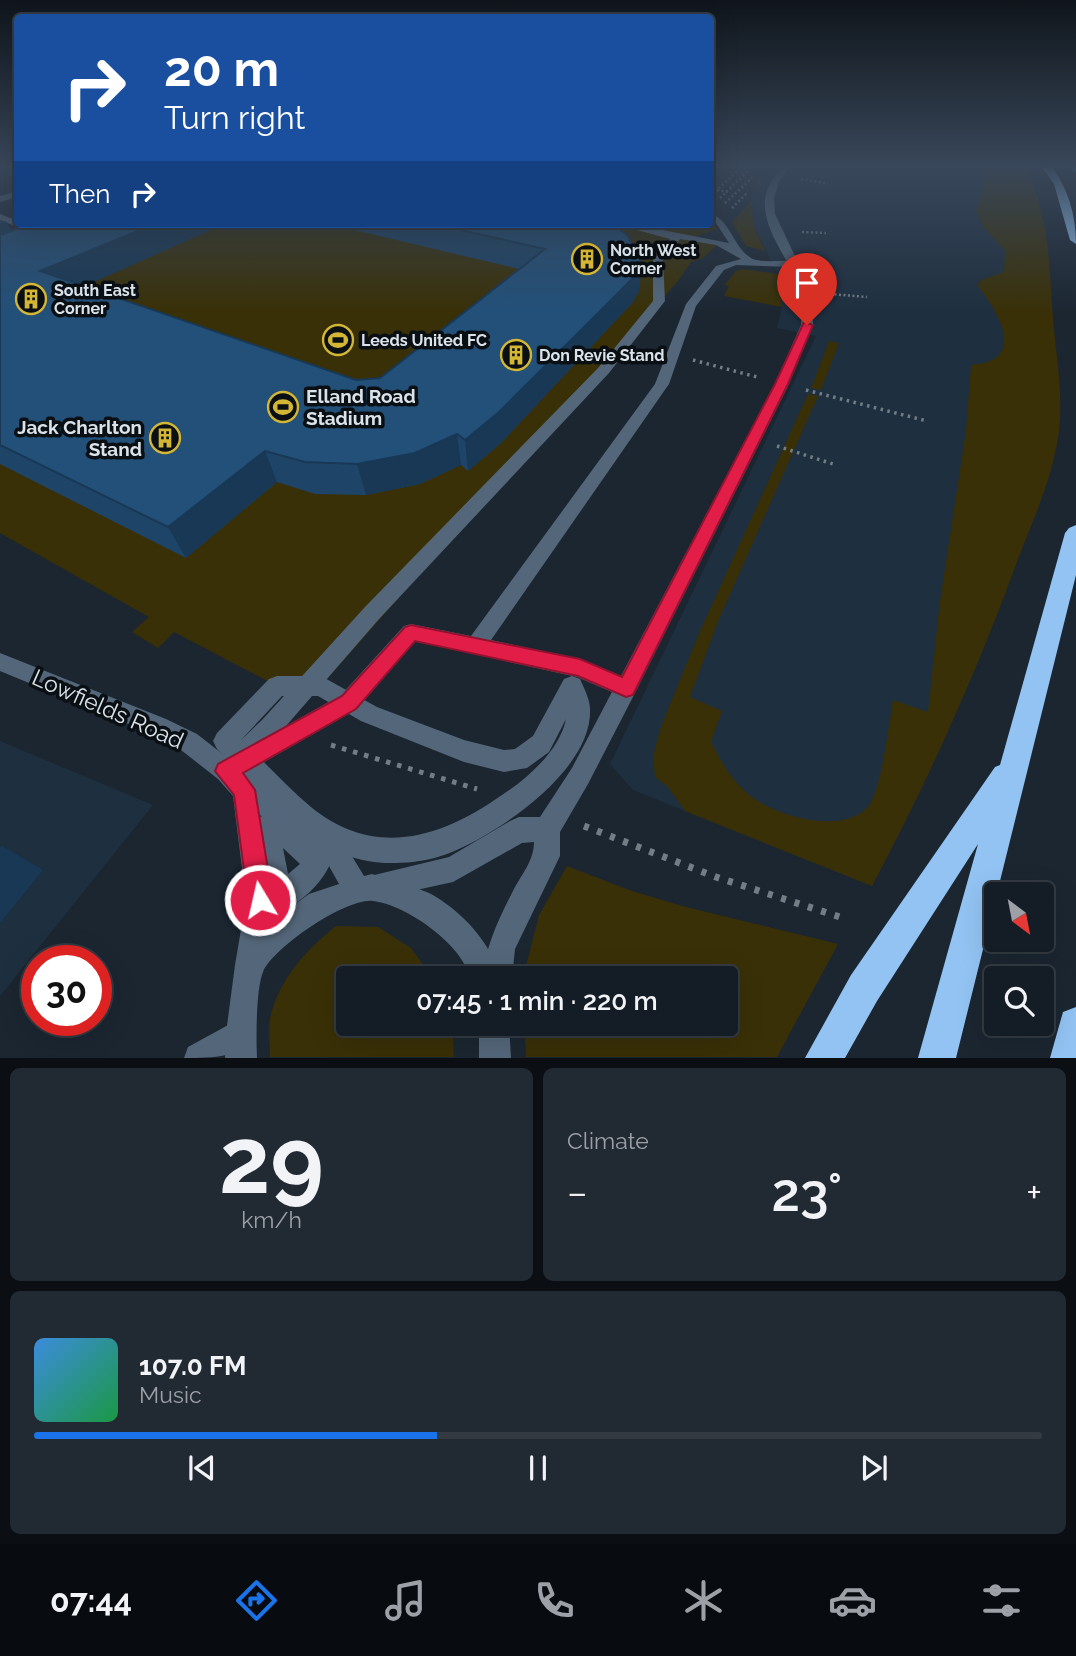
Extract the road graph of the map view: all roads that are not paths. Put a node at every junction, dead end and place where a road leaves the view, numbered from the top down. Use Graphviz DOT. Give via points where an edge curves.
graph roads {
  1 [pos="771,214"];
  2 [pos="1068,214"];
  3 [pos="714,218"];
  4 [pos="28,228"];
  5 [pos="638,228"];
  6 [pos="669,235"];
  7 [pos="57,239"];
  8 [pos="1076,240"];
  9 [pos="739,251"];
  10 [pos="751,261"];
  11 [pos="794,264"];
  12 [pos="1076,533"];
  13 [pos="476,646"];
  14 [pos="0,662"];
  15 [pos="305,686"];
  16 [pos="626,688"];
  17 [pos="349,702"];
  18 [pos="1014,764"];
  19 [pos="240,769"];
  20 [pos="547,828"];
  21 [pos="364,889"];
  22 [pos="249,965"];
  23 [pos="482,966"];
  24 [pos="499,966"];
  25 [pos="1076,1025"];
  26 [pos="494,1036"];
  27 [pos="241,1045"];
  28 [pos="199,1058"];
  29 [pos="495,1058"];
  30 [pos="824,1058"];
  31 [pos="937,1058"];
  32 [pos="1069,1058"];
  1 -- 11 [label="street" via="778,238"];
  2 -- 8 [label="highway"];
  3 -- 9 [label="street"];
  4 -- 7 [label="street"];
  5 -- 6 [label="street"];
  6 -- 9 [label="street" via="697,237"];
  6 -- 15 [label="street" via="676,240 658,259 659,301 604,370"];
  9 -- 10 [label="street"];
  10 -- 11 [label="street"];
  10 -- 13 [label="street" via="720,268 690,306 662,384"];
  11 -- 16 [label="street" via="806,290 807,325 782,384"];
  12 -- 18 [label="highway"];
  13 -- 16 [label="street" via="580,668"];
  13 -- 17 [label="street" via="411,632"];
  14 -- 19 [label="street, Lowfields Road" via="158,726"];
  15 -- 17 [label="street" via="321,686"];
  15 -- 19 [label="street" via="277,686 225,741"];
  16 -- 20 [label="street"];
  17 -- 19 [label="street"];
  17 -- 19 [label="street" via="464,751 504,761 519,760 541,744 572,686 581,707 579,722 553,766 515,802 487,822 444,842 397,851 362,847 327,834"];
  18 -- 30 [label="highway" via="864,988"];
  18 -- 31 [label="highway"];
  19 -- 21 [label="street, Lowfields Road" via="280,813 338,857"];
  19 -- 22 [label="street" via="260,900"];
  20 -- 21 [label="street" via="519,830 453,869"];
  20 -- 24 [label="street" via="547,856 501,948"];
  21 -- 22 [label="street" via="319,904 282,930"];
  21 -- 23 [label="street" via="421,904 461,936"];
  22 -- 27 [label="street"];
  25 -- 32 [label="highway"];
  26 -- 29 [label="street"];
  27 -- 28 [label="street" via="225,1046"];
}
